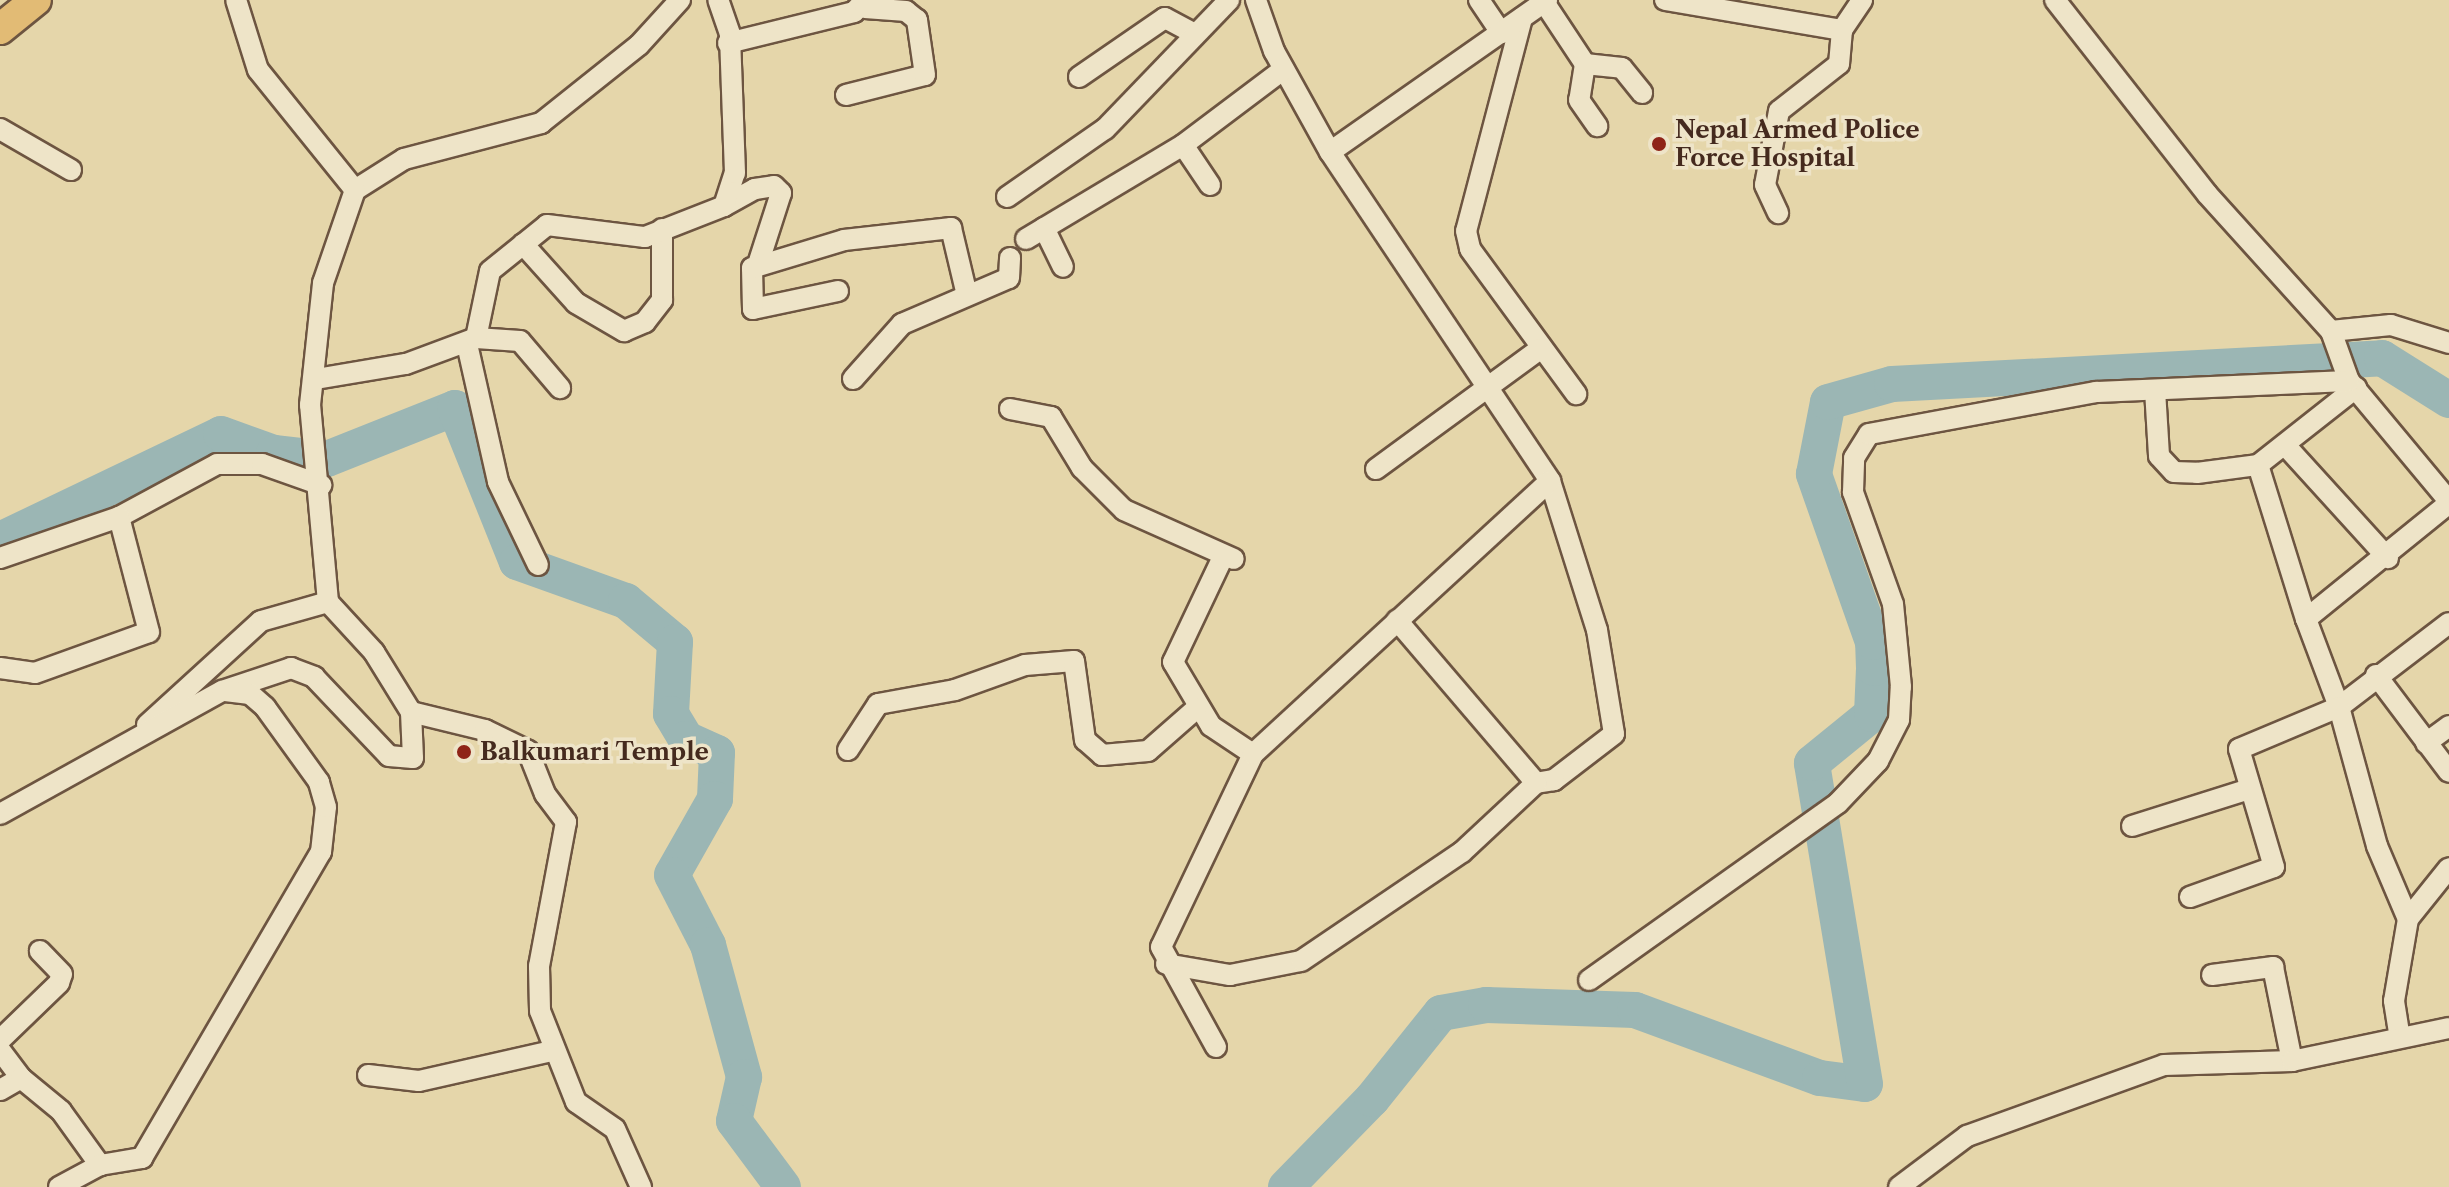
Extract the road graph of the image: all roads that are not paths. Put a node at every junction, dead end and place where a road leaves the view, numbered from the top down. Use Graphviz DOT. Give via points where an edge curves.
graph roads {
  1 [pos="36,0"];
  2 [pos="236,0"];
  3 [pos="680,0"];
  4 [pos="718,0"];
  5 [pos="1229,0"];
  6 [pos="1256,0"];
  7 [pos="1479,0"];
  8 [pos="1665,0"];
  9 [pos="1862,0"];
  10 [pos="2055,0"];
  11 [pos="1545,1"];
  12 [pos="865,4"];
  13 [pos="1522,18"];
  14 [pos="0,29"];
  15 [pos="1842,30"];
  16 [pos="1501,33"];
  17 [pos="1195,34"];
  18 [pos="728,43"];
  19 [pos="1585,64"];
  20 [pos="1284,69"];
  21 [pos="1079,77"];
  22 [pos="1642,93"];
  23 [pos="846,95"];
  24 [pos="1597,126"];
  25 [pos="0,129"];
  26 [pos="1183,145"];
  27 [pos="1330,152"];
  28 [pos="71,170"];
  29 [pos="1210,185"];
  30 [pos="355,190"];
  31 [pos="1007,197"];
  32 [pos="724,206"];
  33 [pos="1778,213"];
  34 [pos="662,229"];
  35 [pos="523,244"];
  36 [pos="1010,258"];
  37 [pos="759,261"];
  38 [pos="1063,267"];
  39 [pos="838,291"];
  40 [pos="967,295"];
  41 [pos="2335,336"];
  42 [pos="472,341"];
  43 [pos="2449,343"];
  44 [pos="1540,349"];
  45 [pos="316,379"];
  46 [pos="853,379"];
  47 [pos="2351,382"];
  48 [pos="560,388"];
  49 [pos="1488,389"];
  50 [pos="2155,390"];
  51 [pos="1576,394"];
  52 [pos="1010,409"];
  53 [pos="2285,445"];
  54 [pos="2258,465"];
  55 [pos="1376,469"];
  56 [pos="1550,481"];
  57 [pos="321,485"];
  58 [pos="2449,502"];
  59 [pos="119,517"];
  60 [pos="0,558"];
  61 [pos="2388,558"];
  62 [pos="538,565"];
  63 [pos="328,602"];
  64 [pos="2306,619"];
  65 [pos="1397,620"];
  66 [pos="2449,623"];
  67 [pos="0,668"];
  68 [pos="2376,675"];
  69 [pos="222,691"];
  70 [pos="2339,707"];
  71 [pos="1196,709"];
  72 [pos="411,712"];
  73 [pos="2449,726"];
  74 [pos="142,736"];
  75 [pos="2426,743"];
  76 [pos="848,750"];
  77 [pos="1253,754"];
  78 [pos="2449,772"];
  79 [pos="1536,783"];
  80 [pos="2249,789"];
  81 [pos="0,814"];
  82 [pos="2132,826"];
  83 [pos="2449,868"];
  84 [pos="2190,897"];
  85 [pos="2408,919"];
  86 [pos="40,951"];
  87 [pos="1166,964"];
  88 [pos="2212,975"];
  89 [pos="1589,980"];
  90 [pos="2449,1028"];
  91 [pos="2400,1037"];
  92 [pos="0,1040"];
  93 [pos="1216,1047"];
  94 [pos="0,1050"];
  95 [pos="552,1051"];
  96 [pos="2292,1061"];
  97 [pos="368,1075"];
  98 [pos="21,1078"];
  99 [pos="0,1090"];
  100 [pos="100,1165"];
  101 [pos="1912,1184"];
  102 [pos="59,1187"];
  103 [pos="641,1187"];
  1 -- 14 [label="highway"];
  2 -- 30 [label="street" via="258,70"];
  3 -- 30 [label="street" via="639,45 541,123 404,159"];
  4 -- 18 [label="street"];
  5 -- 17 [label="street"];
  6 -- 20 [label="street"];
  7 -- 16 [label="street"];
  8 -- 15 [label="street"];
  9 -- 15 [label="street"];
  10 -- 41 [label="street" via="2207,194"];
  11 -- 13 [label="street"];
  11 -- 19 [label="street"];
  12 -- 18 [label="street"];
  12 -- 23 [label="street" via="906,11 917,20 925,75"];
  13 -- 16 [label="street"];
  13 -- 44 [label="street" via="1466,231 1470,249"];
  15 -- 33 [label="street" via="1839,64 1779,111 1765,185"];
  16 -- 27 [label="street"];
  17 -- 21 [label="street" via="1165,18"];
  17 -- 31 [label="street" via="1105,129"];
  18 -- 32 [label="street" via="735,173"];
  19 -- 22 [label="street" via="1622,68"];
  19 -- 24 [label="street" via="1579,100"];
  20 -- 26 [label="street"];
  20 -- 27 [label="street"];
  25 -- 28 [label="street"];
  26 -- 29 [label="street"];
  26 -- 38 [label="street" via="1035,234"];
  27 -- 49 [label="street"];
  30 -- 45 [label="street" via="323,283"];
  32 -- 34 [label="street"];
  32 -- 37 [label="street" via="755,189 774,186 781,193"];
  34 -- 35 [label="street" via="645,237 547,225"];
  34 -- 35 [label="street" via="662,300 645,322 624,331 576,303"];
  35 -- 42 [label="street" via="481,285 483,333"];
  36 -- 40 [label="street" via="1009,278"];
  37 -- 39 [label="street" via="750,280 753,309"];
  37 -- 40 [label="street" via="908,227 951,228"];
  40 -- 46 [label="street" via="902,324"];
  41 -- 43 [label="street" via="2391,325"];
  41 -- 47 [label="street"];
  42 -- 45 [label="street" via="376,372"];
  42 -- 48 [label="street" via="520,341"];
  42 -- 62 [label="street" via="498,482"];
  44 -- 49 [label="street"];
  44 -- 51 [label="street"];
  45 -- 57 [label="street" via="310,405"];
  47 -- 50 [label="street"];
  47 -- 53 [label="street"];
  47 -- 58 [label="street"];
  49 -- 55 [label="street"];
  49 -- 56 [label="street"];
  50 -- 54 [label="street" via="2159,456 2174,472"];
  50 -- 89 [label="street" via="2032,402 1869,434 1854,458 1853,492 1893,604 1899,720 1878,761 1838,803"];
  52 -- 71 [label="street" via="1051,417 1082,468 1124,510 1228,559 1173,662"];
  53 -- 54 [label="street"];
  53 -- 61 [label="street"];
  54 -- 64 [label="street"];
  56 -- 65 [label="street"];
  56 -- 79 [label="street" via="1597,630 1614,734 1554,780"];
  57 -- 59 [label="street" via="262,464 217,464"];
  57 -- 63 [label="street"];
  58 -- 61 [label="street"];
  59 -- 60 [label="street"];
  59 -- 67 [label="street" via="149,632 35,673"];
  61 -- 64 [label="street"];
  63 -- 72 [label="street" via="374,652"];
  63 -- 74 [label="street" via="261,621"];
  64 -- 70 [label="street"];
  65 -- 77 [label="street"];
  65 -- 79 [label="street"];
  66 -- 68 [label="street"];
  68 -- 70 [label="street"];
  68 -- 75 [label="street"];
  69 -- 72 [label="street" via="291,668 314,677 400,762 413,758"];
  69 -- 74 [label="street"];
  69 -- 100 [label="street" via="250,694 265,707 319,782 326,807 321,852 142,1158"];
  70 -- 80 [label="street" via="2239,749"];
  70 -- 85 [label="street" via="2377,846"];
  71 -- 76 [label="street" via="1148,751 1102,755 1085,740 1074,661 1025,665 955,690 878,704"];
  71 -- 77 [label="street"];
  72 -- 95 [label="street" via="485,730 528,751 545,794 566,822 539,966 540,1011"];
  73 -- 75 [label="street"];
  74 -- 81 [label="street"];
  75 -- 78 [label="street"];
  77 -- 87 [label="street" via="1166,932"];
  79 -- 87 [label="street" via="1450,862 1301,961 1230,975"];
  80 -- 82 [label="street"];
  80 -- 84 [label="street" via="2274,867"];
  83 -- 85 [label="street"];
  85 -- 91 [label="street" via="2394,1001"];
  86 -- 92 [label="street" via="62,974 59,983"];
  87 -- 93 [label="street"];
  88 -- 96 [label="street" via="2273,967"];
  90 -- 91 [label="street"];
  91 -- 96 [label="street"];
  94 -- 98 [label="street"];
  95 -- 97 [label="street" via="402,1083"];
  95 -- 103 [label="street" via="576,1102 615,1129"];
  96 -- 101 [label="street" via="2164,1065 1967,1136"];
  98 -- 99 [label="street"];
  98 -- 100 [label="street" via="61,1111"];
  100 -- 102 [label="street"];
}
